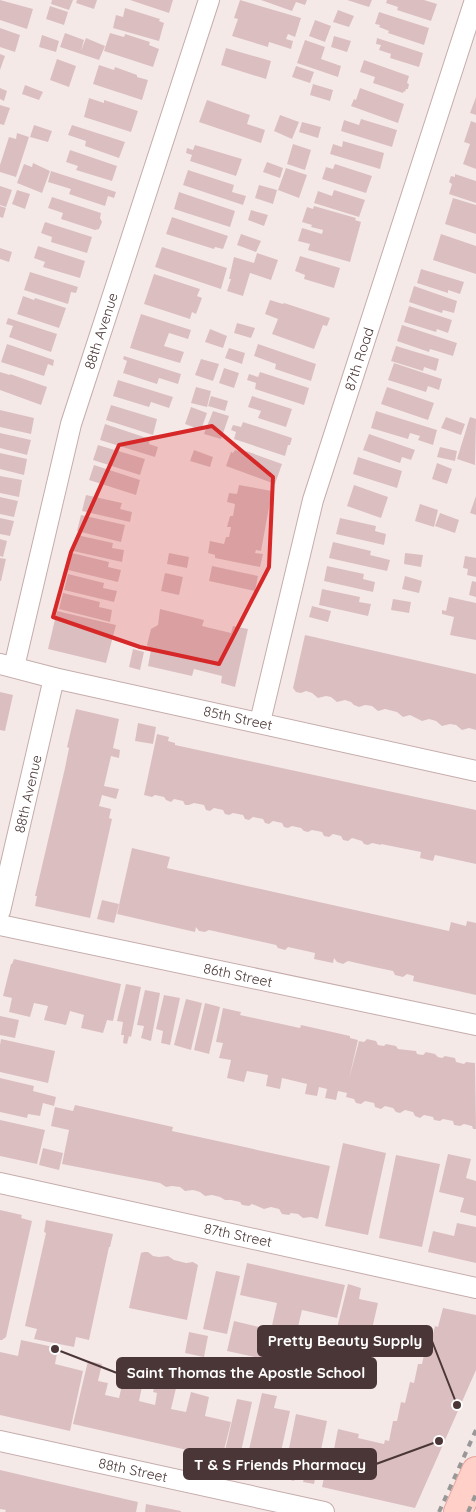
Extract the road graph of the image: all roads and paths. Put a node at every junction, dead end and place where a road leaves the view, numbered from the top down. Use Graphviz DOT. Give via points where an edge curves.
graph roads {
  1 [pos="209,0"];
  2 [pos="475,0"];
  3 [pos="7,666"];
  4 [pos="54,678"];
  5 [pos="260,722"];
  6 [pos="476,771"];
  7 [pos="0,910"];
  8 [pos="0,925"];
  9 [pos="476,1025"];
  10 [pos="0,1183"];
  11 [pos="476,1288"];
  12 [pos="0,1441"];
  13 [pos="476,1471"];
  14 [pos="466,1503"];
  15 [pos="324,1512"];
  1 -- 3 [label="street, 88th Avenue" via="71,424"];
  2 -- 5 [label="street, 87th Road" via="313,500"];
  3 -- 4 [label="street, 85th Street"];
  4 -- 5 [label="street, 85th Street"];
  4 -- 7 [label="street, 88th Avenue"];
  5 -- 6 [label="street, 85th Street"];
  8 -- 9 [label="street, 86th Street"];
  10 -- 11 [label="street, 87th Street"];
  12 -- 15 [label="street, 88th Street"];
  13 -- 14 [label="main road"];
}
